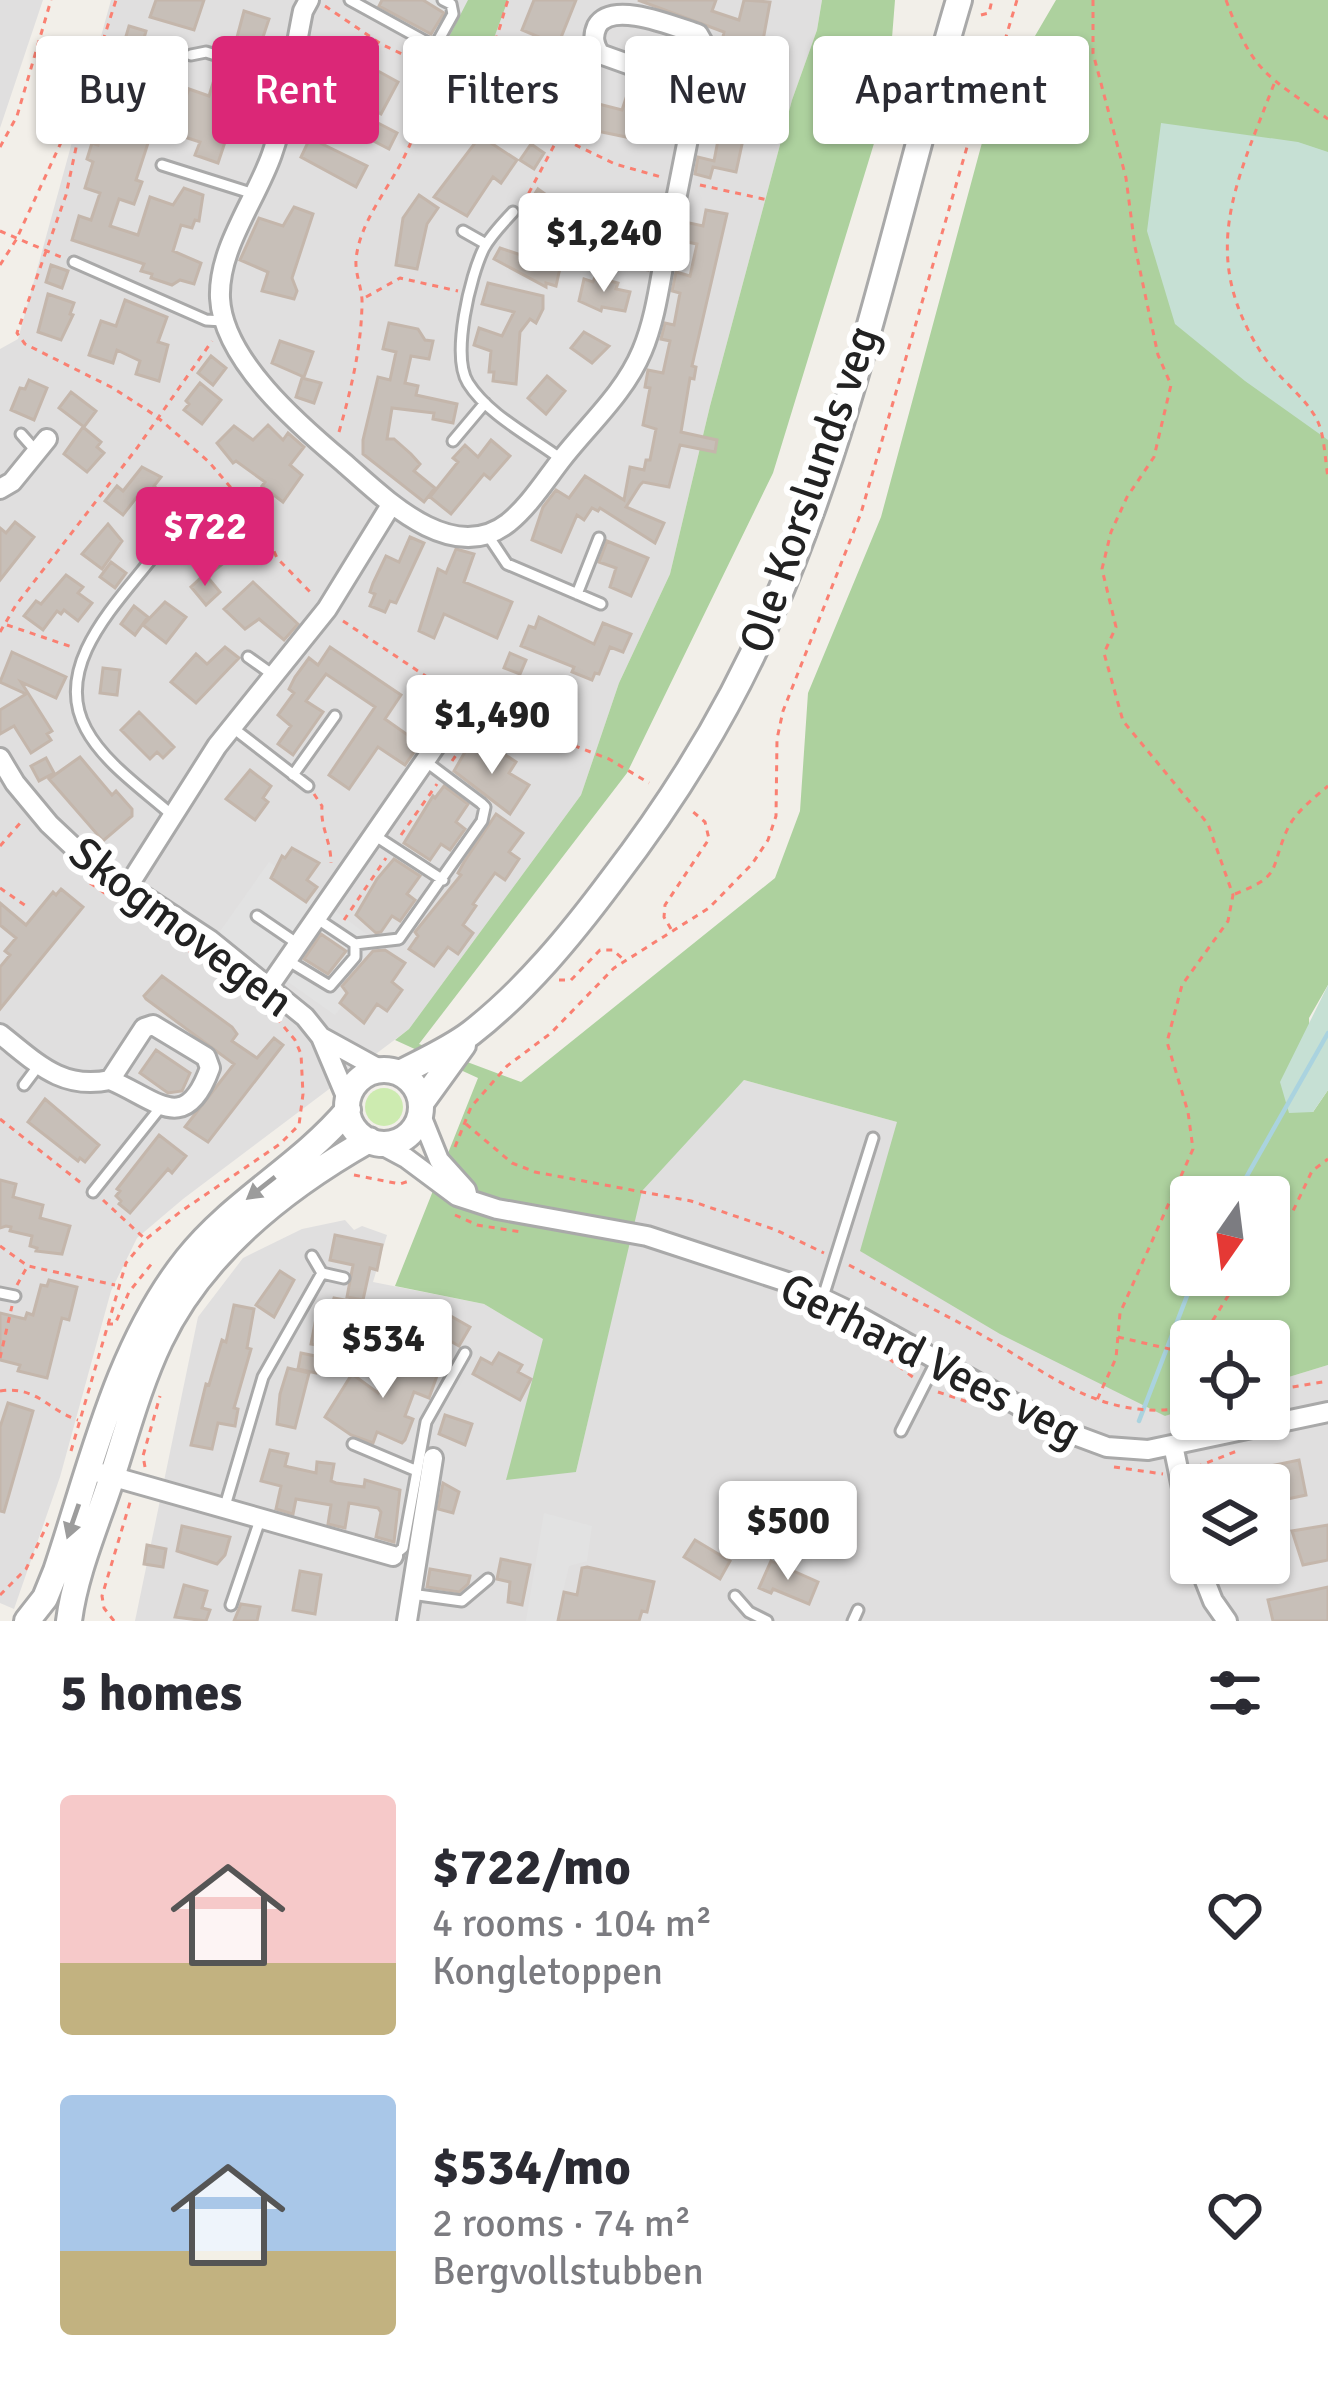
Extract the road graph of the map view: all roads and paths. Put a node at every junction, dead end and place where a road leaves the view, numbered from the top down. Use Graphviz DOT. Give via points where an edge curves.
graph roads {
  1 [pos="51,0"];
  2 [pos="116,0"];
  3 [pos="312,0"];
  4 [pos="350,0"];
  5 [pos="443,0"];
  6 [pos="508,0"];
  7 [pos="958,0"];
  8 [pos="992,0"];
  9 [pos="1093,0"];
  10 [pos="1226,0"];
  11 [pos="981,15"];
  12 [pos="104,36"];
  13 [pos="298,36"];
  14 [pos="496,36"];
  15 [pos="212,54"];
  16 [pos="403,54"];
  17 [pos="190,55"];
  18 [pos="1274,84"];
  19 [pos="698,89"];
  20 [pos="1328,119"];
  21 [pos="60,144"];
  22 [pos="77,144"];
  23 [pos="275,144"];
  24 [pos="410,144"];
  25 [pos="556,144"];
  26 [pos="574,144"];
  27 [pos="687,144"];
  28 [pos="0,147"];
  29 [pos="163,165"];
  30 [pos="680,181"];
  31 [pos="254,194"];
  32 [pos="768,200"];
  33 [pos="513,212"];
  34 [pos="0,231"];
  35 [pos="463,231"];
  36 [pos="16,240"];
  37 [pos="486,244"];
  38 [pos="47,252"];
  39 [pos="74,262"];
  40 [pos="0,266"];
  41 [pos="471,295"];
  42 [pos="363,299"];
  43 [pos="225,325"];
  44 [pos="484,403"];
  45 [pos="156,416"];
  46 [pos="21,434"];
  47 [pos="453,441"];
  48 [pos="42,445"];
  49 [pos="333,454"];
  50 [pos="561,459"];
  51 [pos="1328,477"];
  52 [pos="0,489"];
  53 [pos="391,505"];
  54 [pos="487,534"];
  55 [pos="599,538"];
  56 [pos="159,549"];
  57 [pos="577,594"];
  58 [pos="601,604"];
  59 [pos="327,609"];
  60 [pos="4,624"];
  61 [pos="0,632"];
  62 [pos="85,652"];
  63 [pos="248,657"];
  64 [pos="276,677"];
  65 [pos="485,714"];
  66 [pos="334,716"];
  67 [pos="456,716"];
  68 [pos="232,728"];
  69 [pos="0,758"];
  70 [pos="425,761"];
  71 [pos="293,775"];
  72 [pos="442,775"];
  73 [pos="649,783"];
  74 [pos="308,786"];
  75 [pos="1328,786"];
  76 [pos="692,811"];
  77 [pos="172,815"];
  78 [pos="22,821"];
  79 [pos="374,835"];
  80 [pos="0,846"];
  81 [pos="393,847"];
  82 [pos="86,880"];
  83 [pos="443,880"];
  84 [pos="338,887"];
  85 [pos="0,888"];
  86 [pos="127,888"];
  87 [pos="1233,895"];
  88 [pos="26,906"];
  89 [pos="146,912"];
  90 [pos="257,916"];
  91 [pos="316,918"];
  92 [pos="336,931"];
  93 [pos="672,931"];
  94 [pos="356,944"];
  95 [pos="293,952"];
  96 [pos="624,961"];
  97 [pos="221,973"];
  98 [pos="555,981"];
  99 [pos="270,985"];
  100 [pos="265,1006"];
  101 [pos="0,1034"];
  102 [pos="321,1037"];
  103 [pos="466,1037"];
  104 [pos="39,1064"];
  105 [pos="390,1072"];
  106 [pos="110,1080"];
  107 [pos="24,1085"];
  108 [pos="348,1106"];
  109 [pos="160,1108"];
  110 [pos="421,1108"];
  111 [pos="0,1119"];
  112 [pos="465,1123"];
  113 [pos="873,1138"];
  114 [pos="374,1142"];
  115 [pos="1328,1159"];
  116 [pos="350,1175"];
  117 [pos="412,1181"];
  118 [pos="93,1192"];
  119 [pos="468,1198"];
  120 [pos="452,1213"];
  121 [pos="1290,1214"];
  122 [pos="525,1233"];
  123 [pos="146,1239"];
  124 [pos="0,1246"];
  125 [pos="312,1256"];
  126 [pos="837,1258"];
  127 [pos="153,1262"];
  128 [pos="28,1266"];
  129 [pos="322,1273"];
  130 [pos="344,1278"];
  131 [pos="117,1286"];
  132 [pos="0,1294"];
  133 [pos="14,1296"];
  134 [pos="823,1297"];
  135 [pos="106,1324"];
  136 [pos="1118,1337"];
  137 [pos="864,1340"];
  138 [pos="1170,1348"];
  139 [pos="465,1353"];
  140 [pos="0,1358"];
  141 [pos="937,1360"];
  142 [pos="1328,1381"];
  143 [pos="925,1384"];
  144 [pos="162,1385"];
  145 [pos="1290,1387"];
  146 [pos="0,1390"];
  147 [pos="1097,1400"];
  148 [pos="990,1408"];
  149 [pos="1170,1410"];
  150 [pos="1328,1412"];
  151 [pos="80,1420"];
  152 [pos="901,1431"];
  153 [pos="353,1444"];
  154 [pos="1173,1444"];
  155 [pos="1238,1450"];
  156 [pos="433,1458"];
  157 [pos="1177,1464"];
  158 [pos="1199,1464"];
  159 [pos="1111,1466"];
  160 [pos="89,1471"];
  161 [pos="1170,1471"];
  162 [pos="417,1472"];
  163 [pos="145,1487"];
  164 [pos="225,1506"];
  165 [pos="53,1507"];
  166 [pos="260,1520"];
  167 [pos="393,1556"];
  168 [pos="488,1580"];
  169 [pos="1207,1584"];
  170 [pos="411,1594"];
  171 [pos="0,1595"];
  172 [pos="735,1596"];
  173 [pos="231,1605"];
  174 [pos="1221,1618"];
  175 [pos="27,1621"];
  176 [pos="69,1621"];
  177 [pos="114,1621"];
  178 [pos="407,1621"];
  179 [pos="767,1621"];
  1 -- 28 [label="path"];
  2 -- 12 [label="path"];
  3 -- 13 [label="street"];
  3 -- 16 [label="path"];
  4 -- 5 [label="lane" via="430,44 453,14"];
  6 -- 14 [label="path"];
  7 -- 103 [label="street, Ole Korslunds veg" via="829,456 769,619 704,746 639,845 543,964"];
  8 -- 11 [label="path"];
  9 -- 87 [label="path" via="1093,53 1126,178 1158,356 1171,385 1154,457 1111,532 1102,569 1116,628 1103,653 1124,721 1208,824"];
  10 -- 18 [label="path" via="1243,47"];
  15 -- 17 [label="lane"];
  18 -- 20 [label="path"];
  18 -- 51 [label="path" via="1233,190 1225,259 1240,317 1318,421"];
  19 -- 19 [label="street" via="706,48 698,34 637,13 604,15 594,31 600,55"];
  21 -- 36 [label="path"];
  22 -- 38 [label="path"];
  23 -- 31 [label="street"];
  24 -- 42 [label="path" via="359,249"];
  25 -- 33 [label="path"];
  26 -- 30 [label="path"];
  27 -- 30 [label="street"];
  29 -- 31 [label="lane"];
  30 -- 32 [label="path"];
  30 -- 50 [label="street" via="641,353"];
  31 -- 43 [label="street" via="223,271"];
  33 -- 37 [label="lane"];
  34 -- 36 [label="path"];
  35 -- 37 [label="lane"];
  36 -- 38 [label="path"];
  36 -- 40 [label="path"];
  37 -- 41 [label="lane"];
  38 -- 39 [label="path"];
  38 -- 45 [label="path" via="17,333"];
  39 -- 43 [label="lane"];
  41 -- 42 [label="path" via="400,278"];
  41 -- 44 [label="lane" via="459,352"];
  42 -- 49 [label="path" via="358,357"];
  43 -- 45 [label="path"];
  43 -- 49 [label="street" via="275,399"];
  44 -- 47 [label="lane"];
  44 -- 50 [label="lane"];
  45 -- 59 [label="path" via="209,462 261,523 278,558"];
  45 -- 60 [label="path"];
  46 -- 48 [label="lane"];
  48 -- 52 [label="street"];
  49 -- 53 [label="street"];
  50 -- 54 [label="street" via="532,499"];
  53 -- 54 [label="street" via="443,532"];
  53 -- 59 [label="street"];
  54 -- 57 [label="lane" via="507,564"];
  55 -- 57 [label="lane"];
  56 -- 62 [label="lane"];
  57 -- 58 [label="lane"];
  59 -- 64 [label="street"];
  59 -- 65 [label="path"];
  60 -- 61 [label="path"];
  60 -- 62 [label="path"];
  62 -- 77 [label="lane" via="74,682 86,730"];
  63 -- 64 [label="lane"];
  64 -- 68 [label="street"];
  65 -- 72 [label="path"];
  65 -- 73 [label="path"];
  66 -- 71 [label="lane"];
  67 -- 70 [label="street"];
  68 -- 71 [label="lane"];
  68 -- 77 [label="street"];
  69 -- 86 [label="street, Skogmovegen" via="49,824"];
  70 -- 72 [label="lane"];
  70 -- 79 [label="street"];
  71 -- 74 [label="lane"];
  72 -- 81 [label="path"];
  72 -- 83 [label="lane" via="484,807"];
  74 -- 84 [label="path" via="322,806"];
  75 -- 87 [label="path" via="1288,827 1266,881"];
  76 -- 93 [label="path" via="710,839 665,905"];
  77 -- 86 [label="street"];
  78 -- 80 [label="path"];
  79 -- 81 [label="lane"];
  79 -- 84 [label="street"];
  81 -- 83 [label="lane"];
  81 -- 92 [label="path"];
  82 -- 89 [label="path"];
  83 -- 94 [label="lane" via="400,940"];
  84 -- 91 [label="street"];
  85 -- 88 [label="path"];
  86 -- 89 [label="street, Skogmovegen"];
  87 -- 136 [label="path" via="1228,921 1182,985 1167,1042 1193,1149 1120,1313"];
  89 -- 97 [label="path"];
  89 -- 99 [label="street, Skogmovegen" via="210,940"];
  90 -- 95 [label="lane"];
  91 -- 92 [label="lane"];
  91 -- 95 [label="street"];
  92 -- 94 [label="lane"];
  94 -- 95 [label="lane" via="356,957 330,986"];
  95 -- 99 [label="street"];
  96 -- 98 [label="path" via="600,950 571,980"];
  99 -- 102 [label="street, Skogmovegen"];
  100 -- 123 [label="path" via="301,1054 299,1124"];
  101 -- 104 [label="street"];
  102 -- 105 [label="street, Skogmovegen"];
  102 -- 108 [label="street, Skogmovegen"];
  103 -- 105 [label="street, Ole Korslunds veg"];
  103 -- 110 [label="street, Ole Korslunds veg"];
  104 -- 106 [label="street" via="86,1085"];
  104 -- 107 [label="lane"];
  105 -- 108 [label="street" via="356,1083"];
  105 -- 110 [label="street" via="414,1086"];
  106 -- 109 [label="street"];
  106 -- 109 [label="street" via="144,1028 164,1028 210,1068 190,1104"];
  108 -- 114 [label="street" via="354,1128"];
  108 -- 160 [label="street, one-way" via="319,1143 187,1259 143,1329"];
  109 -- 118 [label="lane"];
  110 -- 114 [label="street" via="406,1136"];
  110 -- 119 [label="street" via="439,1160"];
  111 -- 118 [label="path"];
  112 -- 126 [label="path" via="535,1172 691,1201"];
  113 -- 126 [label="lane"];
  114 -- 119 [label="street, Gerhard Vees veg"];
  114 -- 160 [label="street" via="330,1162 204,1272"];
  115 -- 121 [label="path"];
  116 -- 117 [label="path"];
  118 -- 123 [label="path"];
  119 -- 134 [label="street, Gerhard Vees veg" via="646,1236"];
  120 -- 122 [label="path"];
  123 -- 131 [label="path"];
  124 -- 128 [label="path"];
  125 -- 129 [label="lane"];
  126 -- 134 [label="lane"];
  126 -- 147 [label="path"];
  127 -- 135 [label="path" via="119,1319"];
  128 -- 131 [label="path"];
  128 -- 133 [label="path"];
  129 -- 130 [label="lane"];
  129 -- 164 [label="lane" via="263,1377"];
  131 -- 135 [label="path"];
  132 -- 133 [label="lane"];
  133 -- 140 [label="path"];
  134 -- 141 [label="street, Gerhard Vees veg"];
  135 -- 151 [label="path"];
  136 -- 138 [label="path"];
  136 -- 147 [label="path"];
  137 -- 143 [label="path"];
  139 -- 162 [label="lane" via="430,1411"];
  141 -- 143 [label="lane"];
  141 -- 154 [label="street, Gerhard Vees veg" via="1083,1440 1128,1450"];
  142 -- 145 [label="path"];
  143 -- 148 [label="path"];
  143 -- 152 [label="lane"];
  144 -- 163 [label="path" via="143,1456"];
  146 -- 151 [label="path" via="46,1400"];
  147 -- 149 [label="path"];
  150 -- 154 [label="street, Gerhard Vees veg"];
  151 -- 160 [label="path"];
  153 -- 162 [label="lane"];
  154 -- 157 [label="street"];
  155 -- 158 [label="path"];
  156 -- 170 [label="street"];
  159 -- 161 [label="path"];
  160 -- 163 [label="street"];
  160 -- 175 [label="street, one-way" via="45,1598"];
  160 -- 176 [label="street"];
  162 -- 167 [label="lane" via="403,1548"];
  163 -- 164 [label="street"];
  163 -- 177 [label="path" via="124,1515 102,1596"];
  164 -- 166 [label="street"];
  165 -- 171 [label="path" via="26,1569"];
  166 -- 167 [label="street"];
  166 -- 173 [label="lane"];
  168 -- 170 [label="lane" via="463,1601"];
  169 -- 174 [label="street"];
  170 -- 178 [label="street"];
  172 -- 179 [label="lane"];
}
